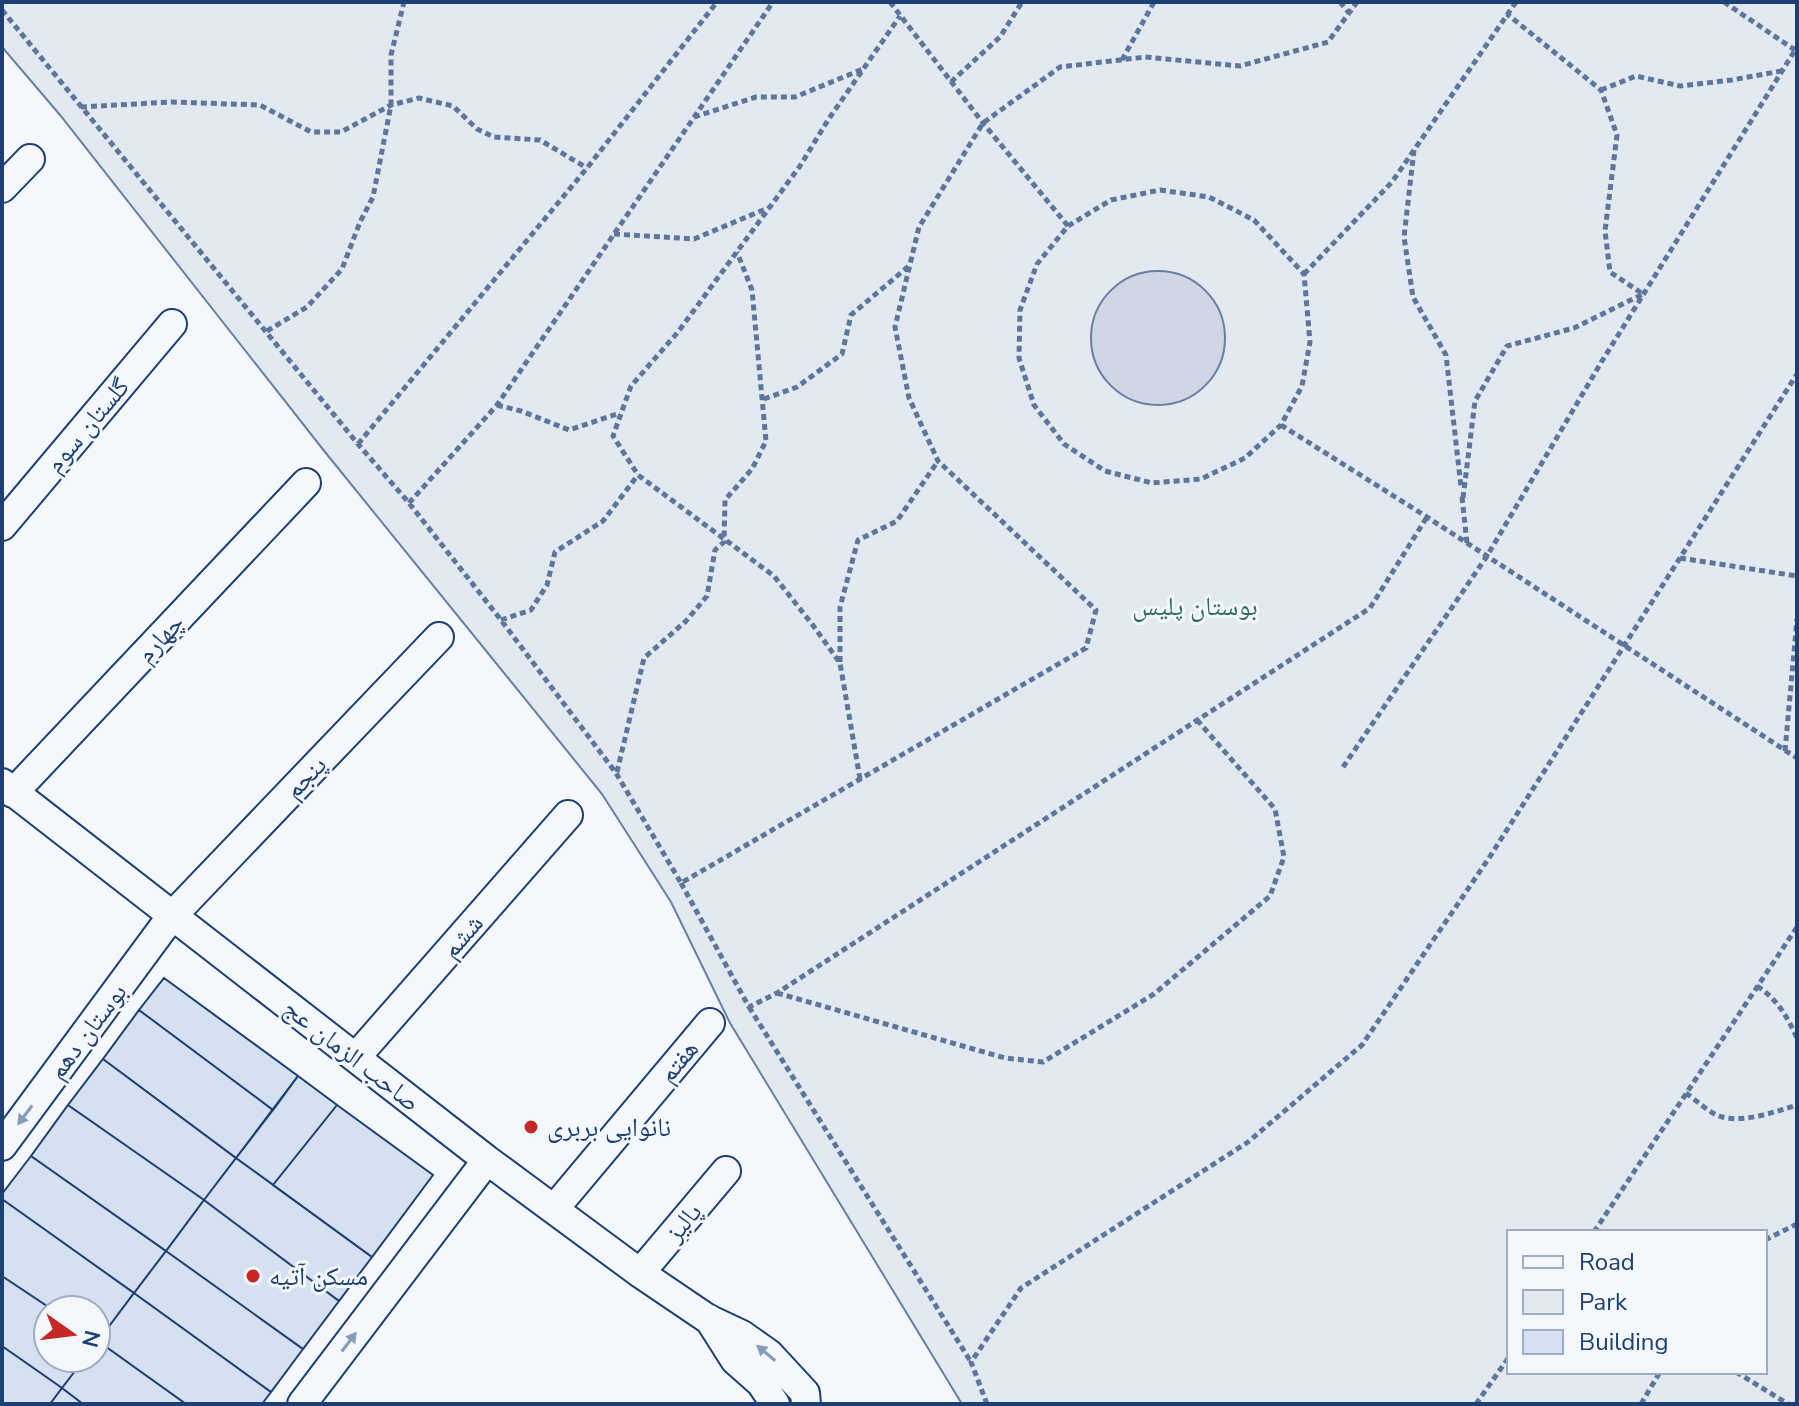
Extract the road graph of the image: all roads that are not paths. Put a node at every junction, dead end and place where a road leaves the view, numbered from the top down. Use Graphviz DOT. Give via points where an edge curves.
graph roads {
  1 [pos="30,159"];
  2 [pos="2,188"];
  3 [pos="172,324"];
  4 [pos="306,483"];
  5 [pos="2,526"];
  6 [pos="439,637"];
  7 [pos="8,788"];
  8 [pos="568,815"];
  9 [pos="171,917"];
  10 [pos="710,1023"];
  11 [pos="356,1057"];
  12 [pos="2,1146"];
  13 [pos="487,1160"];
  14 [pos="726,1171"];
  15 [pos="554,1209"];
  16 [pos="640,1273"];
  17 [pos="708,1319"];
  18 [pos="302,1404"];
  19 [pos="775,1404"];
  20 [pos="806,1404"];
  1 -- 2 [label="street"];
  3 -- 5 [label="street, گلستان سوم"];
  4 -- 7 [label="street, چهارم"];
  6 -- 9 [label="street, پنجم"];
  7 -- 9 [label="street, صاحب الزمان عج"];
  8 -- 11 [label="street, ششم"];
  9 -- 11 [label="street, صاحب الزمان عج"];
  9 -- 12 [label="street, بوستان دهم, one-way"];
  10 -- 15 [label="street, هفتم"];
  11 -- 13 [label="street, صاحب الزمان عج"];
  13 -- 15 [label="street, صاحب الزمان عج"];
  18 -- 13 [label="street, one-way"];
  14 -- 16 [label="street, پالیز"];
  15 -- 16 [label="street, صاحب الزمان عج"];
  16 -- 17 [label="street, صاحب الزمان عج"];
  17 -- 19 [label="street" via="735,1360"];
  20 -- 17 [label="street, one-way" via="805,1393 769,1354"];
}
